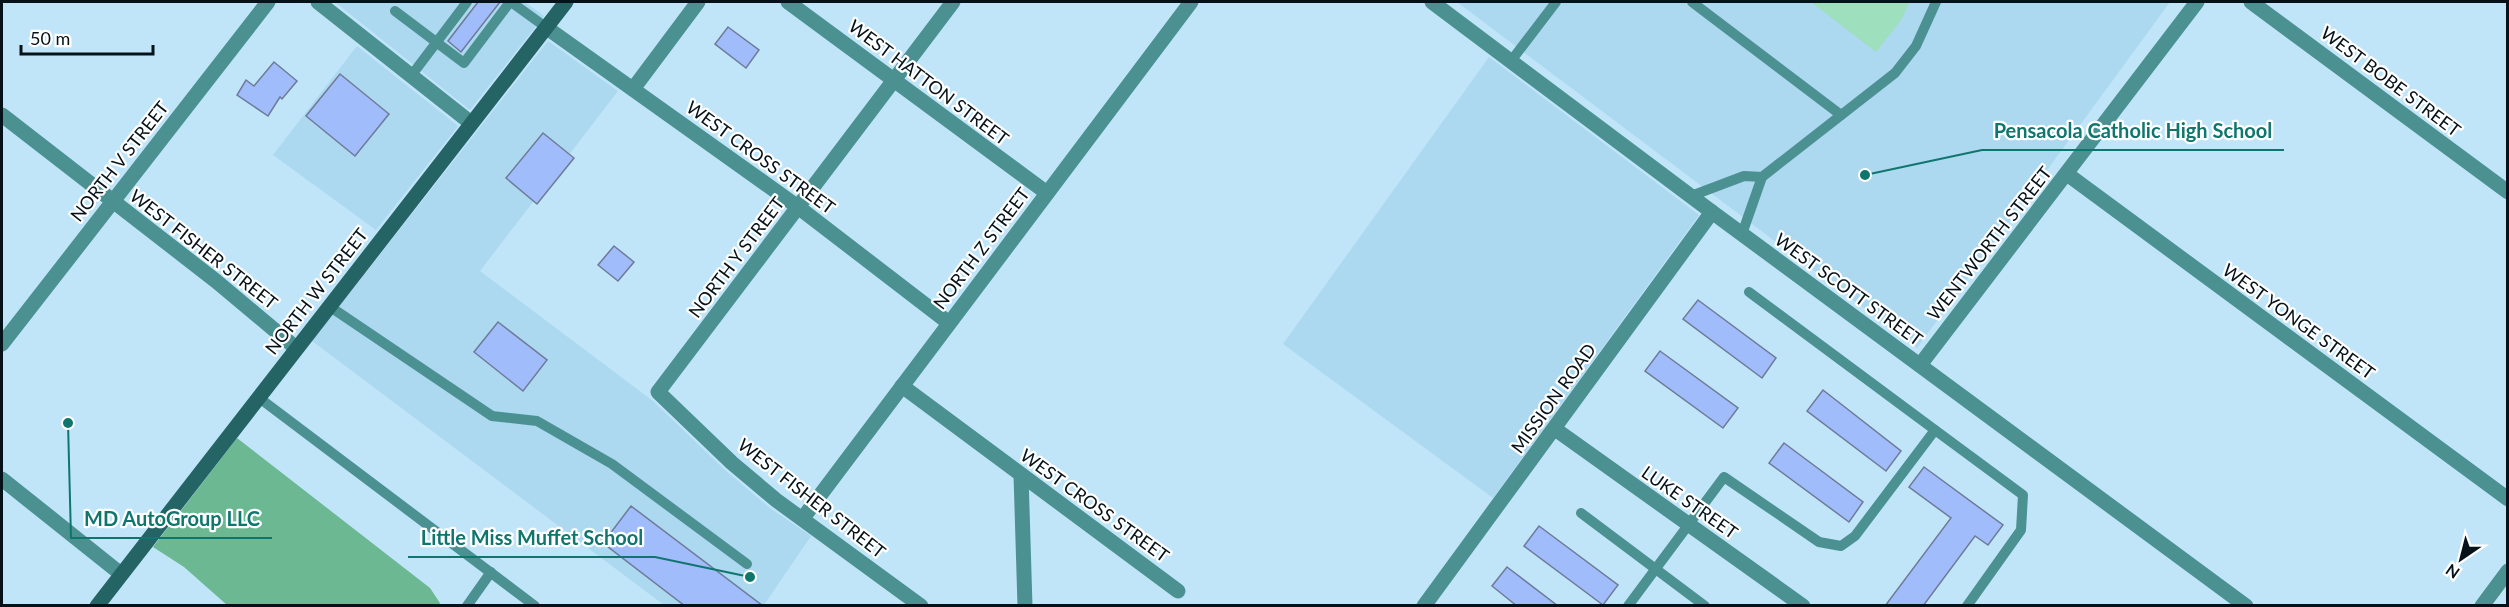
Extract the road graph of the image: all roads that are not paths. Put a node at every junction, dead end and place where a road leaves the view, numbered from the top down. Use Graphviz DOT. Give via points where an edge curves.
graph roads {
  1 [pos="268,2"];
  2 [pos="318,2"];
  3 [pos="467,2"];
  4 [pos="511,2"];
  5 [pos="566,2"];
  6 [pos="698,2"];
  7 [pos="788,2"];
  8 [pos="953,2"];
  9 [pos="1191,2"];
  10 [pos="1432,2"];
  11 [pos="1556,2"];
  12 [pos="1692,2"];
  13 [pos="1936,2"];
  14 [pos="2197,2"];
  15 [pos="2251,2"];
  16 [pos="395,11"];
  17 [pos="546,28"];
  18 [pos="436,42"];
  19 [pos="1511,61"];
  20 [pos="411,76"];
  21 [pos="893,79"];
  22 [pos="633,89"];
  23 [pos="2,115"];
  24 [pos="1840,115"];
  25 [pos="471,123"];
  26 [pos="2067,174"];
  27 [pos="1762,177"];
  28 [pos="2508,192"];
  29 [pos="1047,193"];
  30 [pos="1691,196"];
  31 [pos="112,201"];
  32 [pos="798,207"];
  33 [pos="1712,212"];
  34 [pos="1742,234"];
  35 [pos="1749,292"];
  36 [pos="329,306"];
  37 [pos="949,323"];
  38 [pos="2,344"];
  39 [pos="296,348"];
  40 [pos="1920,365"];
  41 [pos="902,386"];
  42 [pos="658,392"];
  43 [pos="258,397"];
  44 [pos="1555,429"];
  45 [pos="1935,430"];
  46 [pos="1021,475"];
  47 [pos="2,479"];
  48 [pos="2508,499"];
  49 [pos="1581,513"];
  50 [pos="803,518"];
  51 [pos="1689,525"];
  52 [pos="747,564"];
  53 [pos="1656,568"];
  54 [pos="2508,571"];
  55 [pos="491,572"];
  56 [pos="121,574"];
  57 [pos="1179,591"];
  58 [pos="97,606"];
  59 [pos="467,606"];
  60 [pos="535,606"];
  61 [pos="921,606"];
  62 [pos="1025,606"];
  63 [pos="1424,606"];
  64 [pos="1628,606"];
  65 [pos="1705,606"];
  66 [pos="1803,606"];
  67 [pos="1967,606"];
  68 [pos="2246,606"];
  69 [pos="2482,606"];
  1 -- 31 [label="street, NORTH V STREET"];
  2 -- 20 [label="street"];
  3 -- 18 [label="lane" via="464,13"];
  4 -- 17 [label="lane"];
  4 -- 18 [label="lane" via="493,17 464,63"];
  5 -- 17 [label="main road, NORTH W STREET"];
  6 -- 22 [label="street"];
  7 -- 21 [label="street, WEST HATTON STREET"];
  8 -- 21 [label="street, NORTH Y STREET"];
  9 -- 29 [label="street, NORTH Z STREET"];
  10 -- 19 [label="street, WEST SCOTT STREET"];
  11 -- 19 [label="lane"];
  12 -- 24 [label="lane"];
  13 -- 24 [label="lane" via="1916,46 1895,73"];
  14 -- 26 [label="street, WENTWORTH STREET"];
  15 -- 28 [label="street, WEST BOBE STREET"];
  16 -- 18 [label="lane"];
  17 -- 22 [label="street, WEST CROSS STREET"];
  17 -- 25 [label="main road, NORTH W STREET"];
  18 -- 20 [label="lane"];
  19 -- 30 [label="street, WEST SCOTT STREET"];
  20 -- 25 [label="street"];
  21 -- 29 [label="street, WEST HATTON STREET"];
  21 -- 32 [label="street, NORTH Y STREET"];
  22 -- 32 [label="street, WEST CROSS STREET"];
  23 -- 31 [label="street, WEST FISHER STREET"];
  24 -- 27 [label="lane"];
  25 -- 36 [label="main road, NORTH W STREET"];
  26 -- 40 [label="street, WENTWORTH STREET"];
  26 -- 48 [label="street, WEST YONGE STREET"];
  27 -- 30 [label="lane" via="1744,176"];
  27 -- 34 [label="lane"];
  29 -- 37 [label="street, NORTH Z STREET"];
  30 -- 33 [label="street, WEST SCOTT STREET"];
  31 -- 38 [label="street, NORTH V STREET"];
  31 -- 39 [label="street, WEST FISHER STREET"];
  32 -- 37 [label="street, WEST CROSS STREET"];
  32 -- 42 [label="street, NORTH Y STREET"];
  33 -- 34 [label="street, WEST SCOTT STREET"];
  33 -- 44 [label="street, MISSION ROAD"];
  34 -- 40 [label="street, WEST SCOTT STREET"];
  35 -- 45 [label="lane"];
  36 -- 39 [label="main road, NORTH W STREET"];
  36 -- 52 [label="lane" via="492,416 537,421 612,464"];
  37 -- 41 [label="street, NORTH Z STREET"];
  39 -- 43 [label="main road, NORTH W STREET"];
  40 -- 68 [label="street, WEST SCOTT STREET"];
  41 -- 46 [label="street, WEST CROSS STREET"];
  41 -- 50 [label="street, NORTH Z STREET"];
  42 -- 50 [label="street, WEST FISHER STREET" via="732,463"];
  43 -- 55 [label="lane"];
  43 -- 56 [label="main road, NORTH W STREET"];
  44 -- 51 [label="street, LUKE STREET"];
  44 -- 63 [label="street, MISSION ROAD"];
  45 -- 51 [label="lane" via="1855,536 1841,546 1819,542 1724,477"];
  45 -- 67 [label="lane" via="2023,495 2021,530"];
  46 -- 57 [label="street, WEST CROSS STREET"];
  46 -- 62 [label="street"];
  47 -- 56 [label="street"];
  49 -- 53 [label="lane"];
  50 -- 61 [label="street, WEST FISHER STREET"];
  51 -- 53 [label="lane"];
  51 -- 66 [label="street, LUKE STREET"];
  53 -- 64 [label="lane"];
  53 -- 65 [label="lane"];
  54 -- 69 [label="street"];
  55 -- 59 [label="lane"];
  55 -- 60 [label="lane"];
  56 -- 58 [label="main road, NORTH W STREET"];
}
